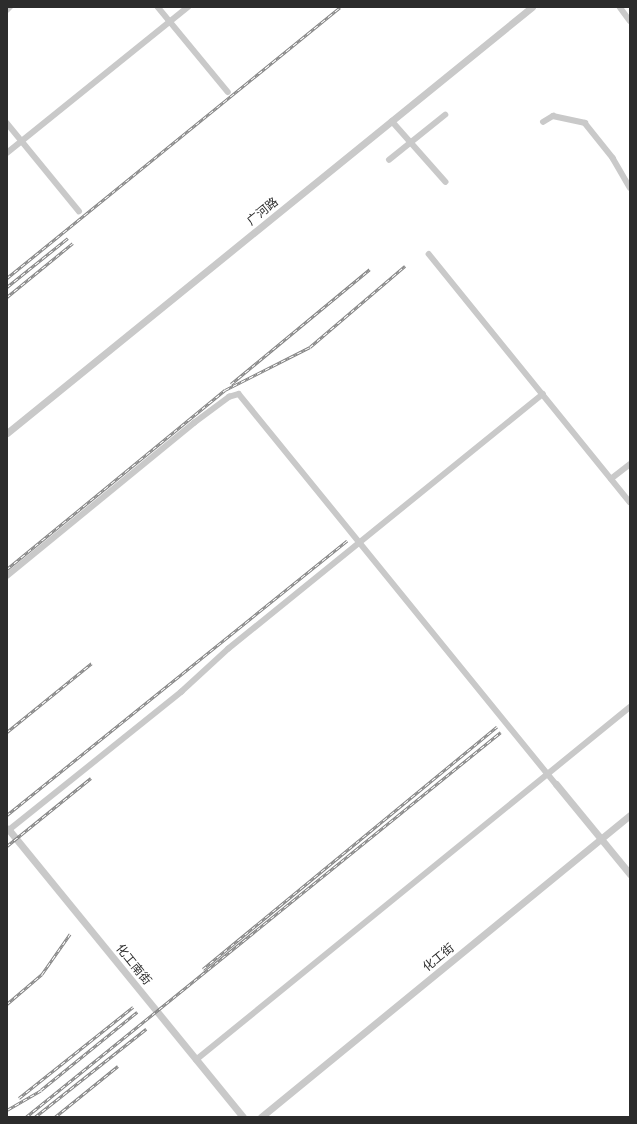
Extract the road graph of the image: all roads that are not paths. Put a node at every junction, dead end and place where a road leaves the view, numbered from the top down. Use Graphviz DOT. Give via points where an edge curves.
graph roads {
  1 [pos="10,7"];
  2 [pos="158,7"];
  3 [pos="188,7"];
  4 [pos="532,7"];
  5 [pos="620,7"];
  6 [pos="7,10"];
  7 [pos="630,21"];
  8 [pos="170,22"];
  9 [pos="228,92"];
  10 [pos="445,114"];
  11 [pos="392,121"];
  12 [pos="543,122"];
  13 [pos="7,123"];
  14 [pos="22,141"];
  15 [pos="411,142"];
  16 [pos="7,153"];
  17 [pos="389,160"];
  18 [pos="446,182"];
  19 [pos="630,188"];
  20 [pos="79,211"];
  21 [pos="429,254"];
  22 [pos="542,394"];
  23 [pos="7,433"];
  24 [pos="630,464"];
  25 [pos="611,479"];
  26 [pos="630,502"];
  27 [pos="362,541"];
  28 [pos="7,576"];
  29 [pos="630,707"];
  30 [pos="548,774"];
  31 [pos="556,784"];
  32 [pos="630,815"];
  33 [pos="8,829"];
  34 [pos="601,839"];
  35 [pos="630,874"];
  36 [pos="196,1060"];
  37 [pos="239,1116"];
  38 [pos="261,1117"];
  1 -- 6 [label="street"];
  2 -- 8 [label="street"];
  3 -- 8 [label="street"];
  4 -- 11 [label="street, 广河路"];
  5 -- 7 [label="street"];
  8 -- 9 [label="street"];
  8 -- 14 [label="street"];
  10 -- 15 [label="street"];
  11 -- 15 [label="street"];
  11 -- 23 [label="street, 广河路"];
  12 -- 19 [label="street" via="553,116 585,123 613,158"];
  13 -- 14 [label="street"];
  14 -- 16 [label="street"];
  14 -- 20 [label="street"];
  15 -- 17 [label="street"];
  15 -- 18 [label="street"];
  21 -- 22 [label="street"];
  22 -- 25 [label="street"];
  22 -- 27 [label="street"];
  24 -- 25 [label="street"];
  25 -- 26 [label="street"];
  27 -- 28 [label="street" via="246,399 236,393 194,423"];
  27 -- 30 [label="street"];
  27 -- 33 [label="street"];
  29 -- 30 [label="street"];
  30 -- 31 [label="street"];
  30 -- 36 [label="street"];
  31 -- 34 [label="street"];
  32 -- 34 [label="street, 化工街"];
  33 -- 36 [label="street, 化工南街"];
  34 -- 35 [label="street"];
  34 -- 38 [label="street, 化工街"];
  36 -- 37 [label="street, 化工南街"];
}
